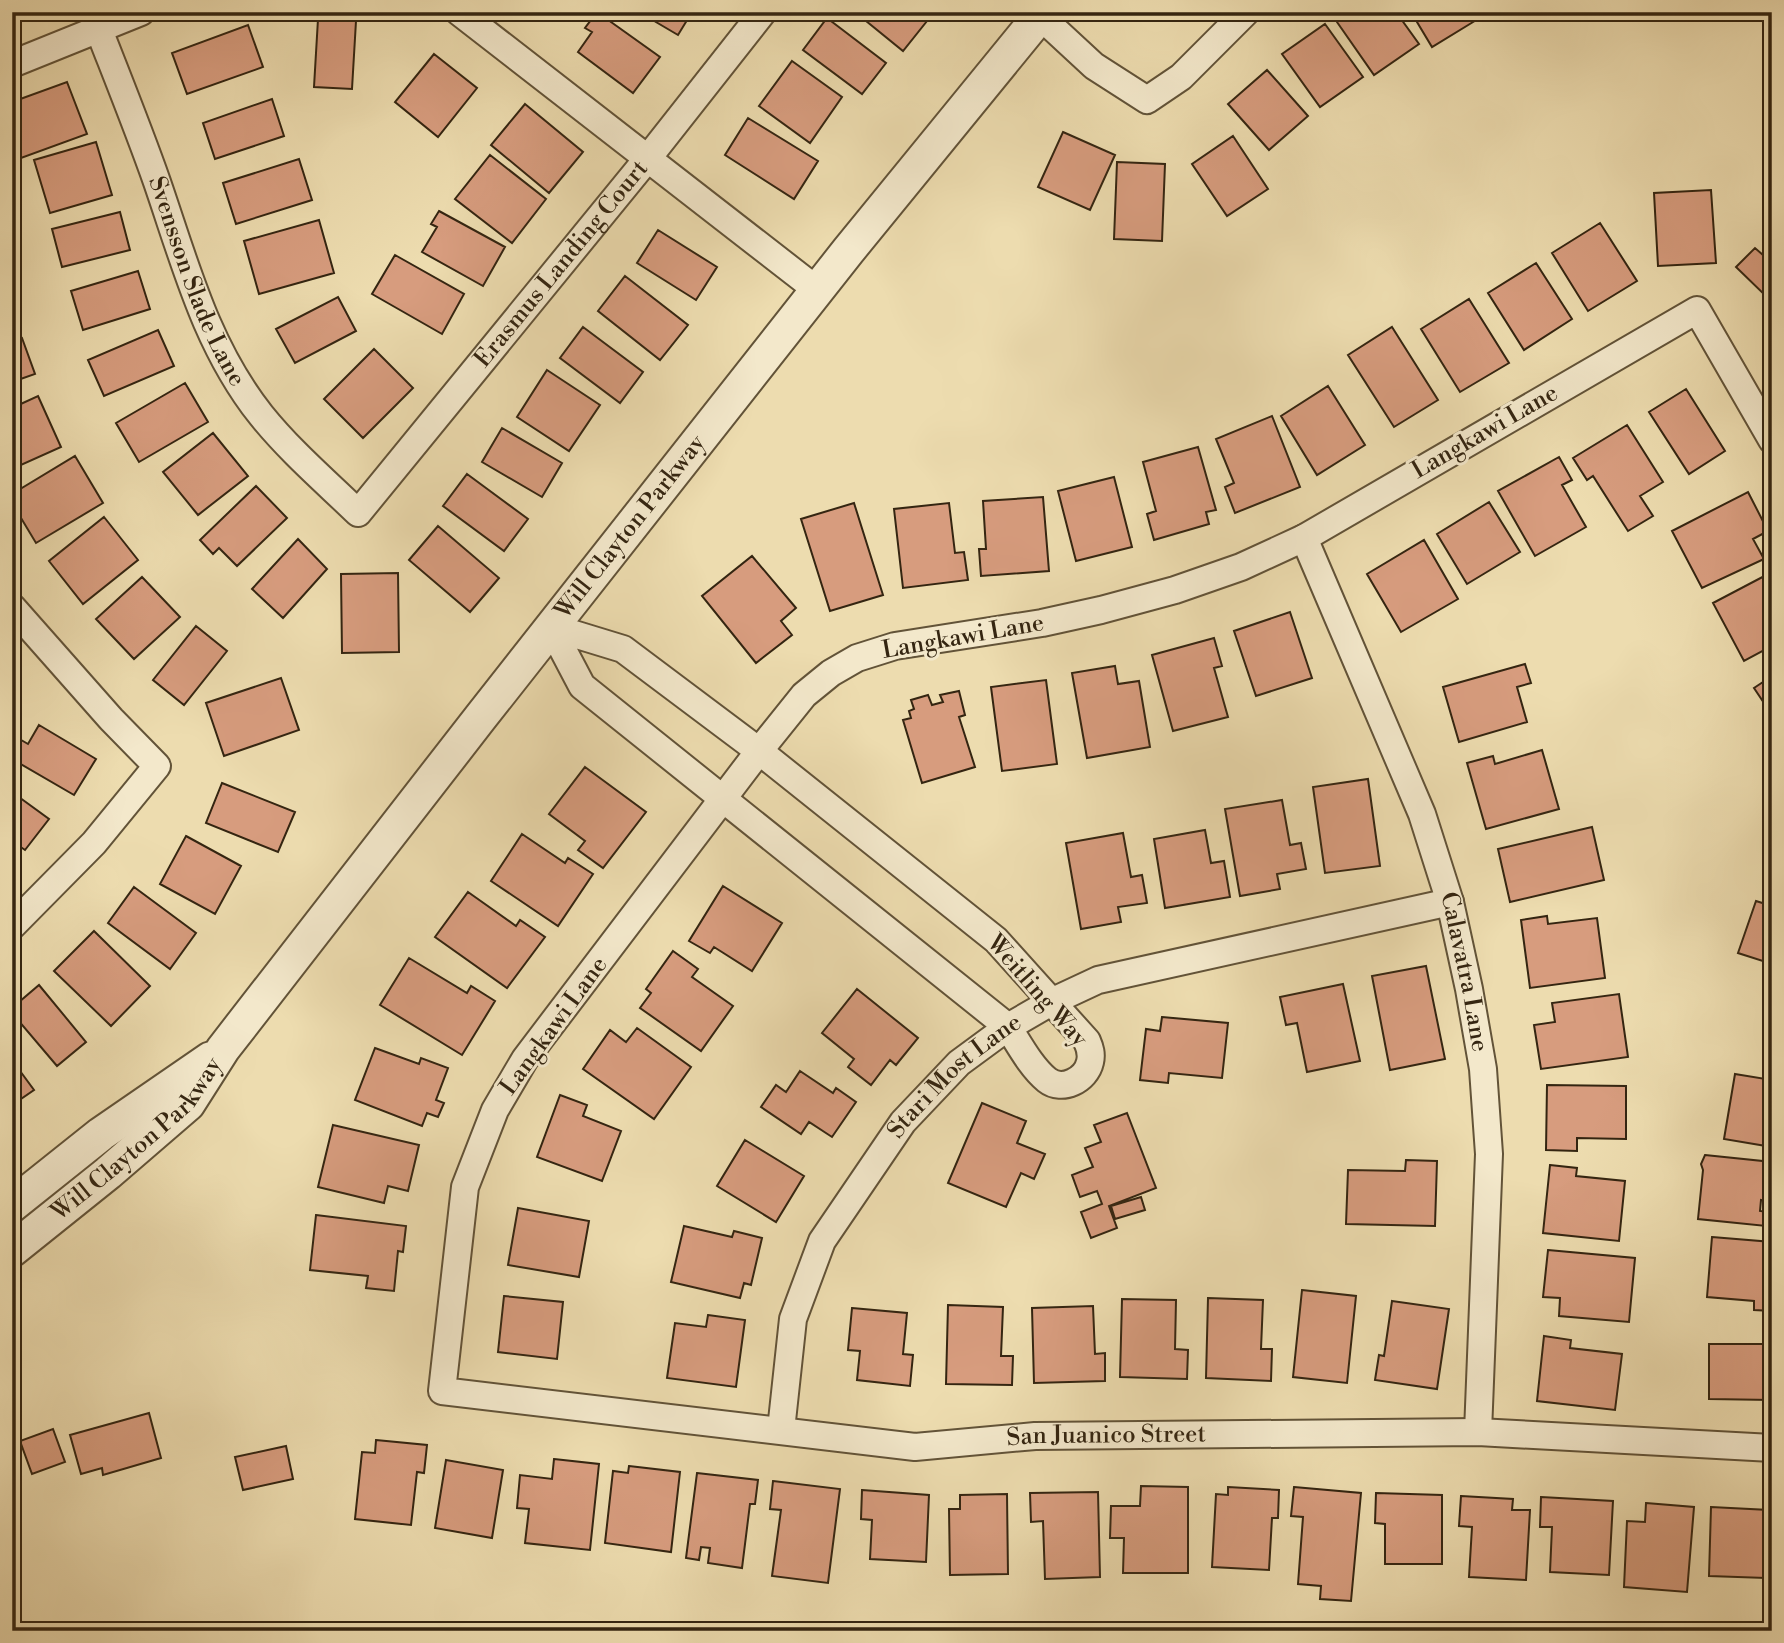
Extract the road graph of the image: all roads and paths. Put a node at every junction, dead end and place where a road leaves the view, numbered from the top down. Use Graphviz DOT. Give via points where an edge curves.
graph roads {
  1 [pos="141,12"];
  2 [pos="459,12"];
  3 [pos="763,12"];
  4 [pos="1246,12"];
  5 [pos="1041,14"];
  6 [pos="95,21"];
  7 [pos="12,64"];
  8 [pos="648,158"];
  9 [pos="817,290"];
  10 [pos="1772,440"];
  11 [pos="358,513"];
  12 [pos="1304,538"];
  13 [pos="12,607"];
  14 [pos="551,627"];
  15 [pos="759,751"];
  16 [pos="722,799"];
  17 [pos="1450,902"];
  18 [pos="12,926"];
  19 [pos="1053,1001"];
  20 [pos="1008,1027"];
  21 [pos="223,1049"];
  22 [pos="12,1205"];
  23 [pos="12,1250"];
  24 [pos="442,1391"];
  25 [pos="781,1430"];
  26 [pos="1478,1432"];
  27 [pos="1772,1448"];
  1 -- 6 [label="street"];
  2 -- 8 [label="street"];
  3 -- 8 [label="street, Erasmus Landing Court"];
  4 -- 5 [label="street" via="1181,77 1147,100 1094,66"];
  5 -- 9 [label="street, Will Clayton Parkway"];
  6 -- 7 [label="street"];
  6 -- 11 [label="street, Svensson Slade Lane" via="212,336 260,414"];
  8 -- 9 [label="street"];
  8 -- 11 [label="street, Erasmus Landing Court"];
  9 -- 14 [label="street, Will Clayton Parkway"];
  10 -- 12 [label="street, Langkawi Lane" via="1697,310"];
  12 -- 15 [label="street, Langkawi Lane" via="1241,567 1114,607 895,646 857,658 804,695"];
  12 -- 17 [label="street, Calavatra Lane" via="1422,814"];
  13 -- 18 [label="street" via="157,766 94,843"];
  14 -- 15 [label="street, Weitling Way" via="623,649"];
  14 -- 16 [label="street, Weitling Way" via="582,686"];
  14 -- 21 [label="street, Will Clayton Parkway"];
  15 -- 16 [label="street, Langkawi Lane"];
  15 -- 19 [label="street, Weitling Way" via="996,940"];
  16 -- 20 [label="street, Weitling Way"];
  16 -- 24 [label="street, Langkawi Lane" via="525,1059 495,1110 465,1187"];
  17 -- 19 [label="street, Stari Most Lane" via="1098,980"];
  17 -- 26 [label="street, Calavatra Lane" via="1483,1069 1489,1154"];
  19 -- 20 [label="street, Stari Most Lane"];
  19 -- 20 [label="street, Weitling Way" via="1087,1041 1091,1053 1090,1065 1073,1082 1048,1081"];
  20 -- 25 [label="street, Stari Most Lane" via="959,1063 903,1122 821,1241 793,1319"];
  21 -- 22 [label="street, Will Clayton Parkway" via="102,1134"];
  21 -- 23 [label="street, Will Clayton Parkway" via="188,1104"];
  24 -- 25 [label="street, San Juanico Street"];
  25 -- 26 [label="street, San Juanico Street" via="915,1447 1035,1436"];
  26 -- 27 [label="street, San Juanico Street"];
}
